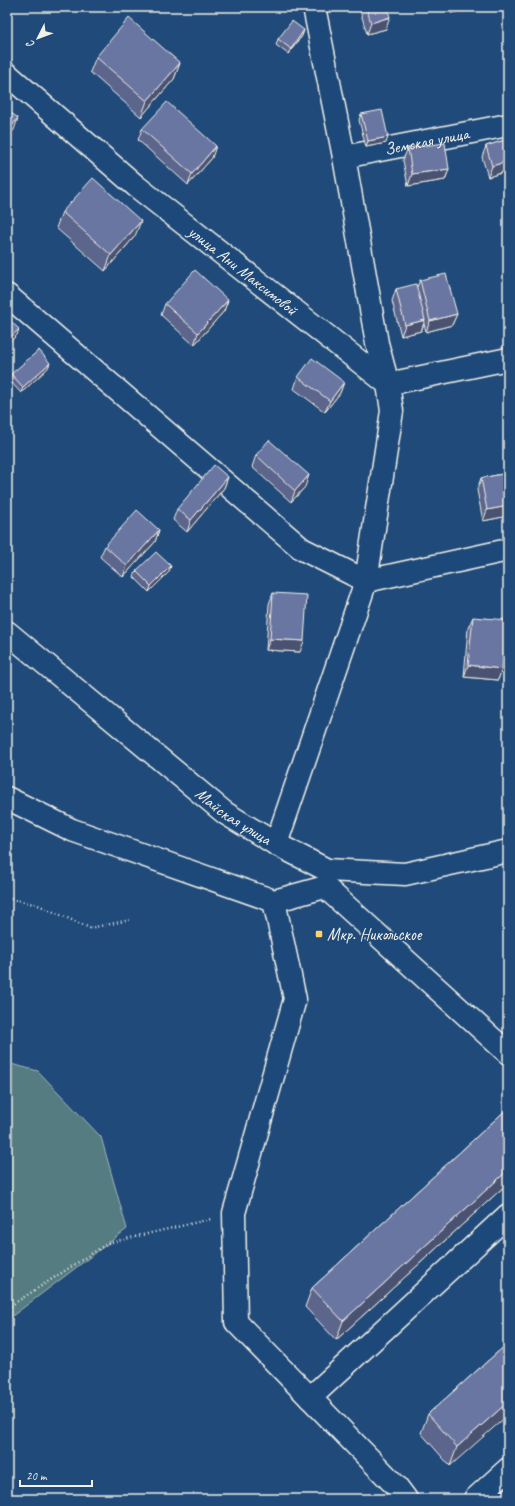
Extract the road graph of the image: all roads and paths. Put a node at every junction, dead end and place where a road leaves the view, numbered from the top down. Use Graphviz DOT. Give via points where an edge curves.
graph roads {
  1 [pos="314,7"];
  2 [pos="7,74"];
  3 [pos="508,125"];
  4 [pos="344,157"];
  5 [pos="7,294"];
  6 [pos="508,359"];
  7 [pos="388,384"];
  8 [pos="508,550"];
  9 [pos="366,581"];
  10 [pos="7,632"];
  11 [pos="7,798"];
  12 [pos="276,844"];
  13 [pos="508,851"];
  14 [pos="326,879"];
  15 [pos="7,898"];
  16 [pos="274,901"];
  17 [pos="130,920"];
  18 [pos="508,1052"];
  19 [pos="234,1213"];
  20 [pos="508,1215"];
  21 [pos="7,1308"];
  22 [pos="310,1398"];
  23 [pos="508,1469"];
  24 [pos="406,1499"];
  25 [pos="475,1499"];
  1 -- 4 [label="street"];
  2 -- 7 [label="street, улица Ани Максимовой" via="136,186"];
  3 -- 4 [label="street, Земская улица"];
  4 -- 7 [label="street" via="376,343"];
  5 -- 9 [label="street" via="302,549"];
  6 -- 7 [label="street"];
  7 -- 9 [label="street" via="392,411"];
  8 -- 9 [label="street"];
  9 -- 12 [label="street"];
  10 -- 12 [label="street, Майская улица" via="225,813"];
  11 -- 16 [label="street" via="72,830"];
  12 -- 14 [label="street, Майская улица"];
  13 -- 14 [label="street, Майская улица" via="405,874"];
  14 -- 16 [label="street"];
  14 -- 18 [label="street"];
  15 -- 17 [label="path" via="38,905 90,928"];
  16 -- 19 [label="street" via="295,999"];
  19 -- 21 [label="path" via="108,1244"];
  19 -- 22 [label="street" via="236,1322"];
  20 -- 22 [label="street"];
  22 -- 24 [label="street"];
  23 -- 25 [label="street"];
}
